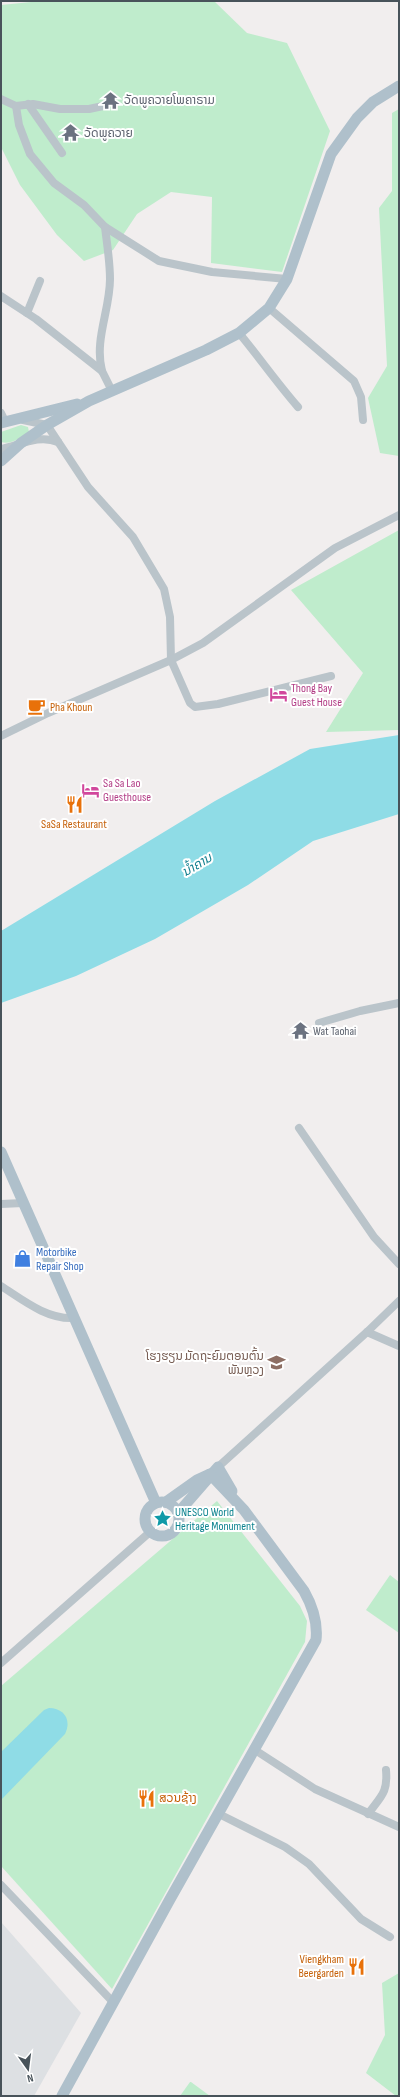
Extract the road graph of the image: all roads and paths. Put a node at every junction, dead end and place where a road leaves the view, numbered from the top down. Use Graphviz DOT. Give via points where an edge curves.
graph roads {
  1 [pos="399,86"];
  2 [pos="1,99"];
  3 [pos="28,104"];
  4 [pos="16,106"];
  5 [pos="103,106"];
  6 [pos="62,153"];
  7 [pos="105,227"];
  8 [pos="287,279"];
  9 [pos="40,282"];
  10 [pos="1,296"];
  11 [pos="269,308"];
  12 [pos="27,313"];
  13 [pos="239,333"];
  14 [pos="102,371"];
  15 [pos="112,391"];
  16 [pos="89,401"];
  17 [pos="298,407"];
  18 [pos="5,419"];
  19 [pos="363,420"];
  20 [pos="47,425"];
  21 [pos="58,442"];
  22 [pos="21,443"];
  23 [pos="1,449"];
  24 [pos="1,461"];
  25 [pos="399,515"];
  26 [pos="171,660"];
  27 [pos="332,676"];
  28 [pos="1,736"];
  29 [pos="399,1003"];
  30 [pos="319,1023"];
  31 [pos="299,1128"];
  32 [pos="1,1152"];
  33 [pos="23,1203"];
  34 [pos="1,1204"];
  35 [pos="399,1264"];
  36 [pos="1,1286"];
  37 [pos="399,1300"];
  38 [pos="73,1318"];
  39 [pos="367,1332"];
  40 [pos="399,1346"];
  41 [pos="214,1470"];
  42 [pos="161,1502"];
  43 [pos="178,1513"];
  44 [pos="150,1532"];
  45 [pos="1,1663"];
  46 [pos="255,1750"];
  47 [pos="386,1770"];
  48 [pos="218,1814"];
  49 [pos="368,1814"];
  50 [pos="399,1827"];
  51 [pos="1,1885"];
  52 [pos="390,1937"];
  53 [pos="113,2002"];
  54 [pos="62,2096"];
  1 -- 8 [label="main road" via="373,102 357,118 331,154"];
  2 -- 4 [label="street"];
  3 -- 4 [label="street"];
  3 -- 5 [label="street" via="67,109"];
  3 -- 6 [label="street"];
  4 -- 7 [label="street" via="19,125 30,154 54,183 84,206"];
  7 -- 8 [label="street" via="159,261 212,272"];
  7 -- 14 [label="street" via="110,280 101,333 99,361"];
  8 -- 11 [label="main road"];
  9 -- 12 [label="street"];
  10 -- 12 [label="street"];
  11 -- 13 [label="main road"];
  11 -- 19 [label="street" via="354,380 361,397"];
  12 -- 14 [label="street"];
  13 -- 15 [label="main road"];
  13 -- 17 [label="street" via="272,378"];
  14 -- 15 [label="street"];
  15 -- 16 [label="main road"];
  16 -- 18 [label="main road"];
  16 -- 20 [label="main road"];
  18 -- 20 [label="street" via="30,420"];
  20 -- 21 [label="street"];
  20 -- 22 [label="main road"];
  21 -- 22 [label="street" via="45,439"];
  21 -- 26 [label="street" via="88,487 133,537 164,588 170,617"];
  22 -- 23 [label="street"];
  22 -- 24 [label="main road"];
  25 -- 26 [label="street" via="335,548 234,622"];
  26 -- 27 [label="street" via="190,703 195,707 218,704"];
  26 -- 28 [label="street"];
  29 -- 30 [label="street"];
  31 -- 35 [label="street" via="370,1231"];
  32 -- 33 [label="main road"];
  33 -- 34 [label="street"];
  33 -- 38 [label="main road"];
  36 -- 38 [label="street" via="32,1306 58,1318"];
  37 -- 39 [label="street"];
  38 -- 42 [label="main road"];
  39 -- 40 [label="street"];
  39 -- 41 [label="street"];
  41 -- 42 [label="main road"];
  41 -- 43 [label="main road"];
  41 -- 46 [label="main road" via="304,1591 311,1603 317,1629 316,1640"];
  42 -- 43 [label="main road" via="174,1507"];
  42 -- 44 [label="main road" via="148,1508 144,1517"];
  43 -- 44 [label="main road" via="178,1523 173,1532 160,1536"];
  44 -- 45 [label="street"];
  46 -- 48 [label="main road"];
  46 -- 49 [label="street" via="314,1789"];
  47 -- 49 [label="street" via="385,1791"];
  48 -- 52 [label="street" via="285,1847 309,1864 361,1919"];
  48 -- 53 [label="main road"];
  49 -- 50 [label="street"];
  51 -- 53 [label="street"];
  53 -- 54 [label="main road"];
}
